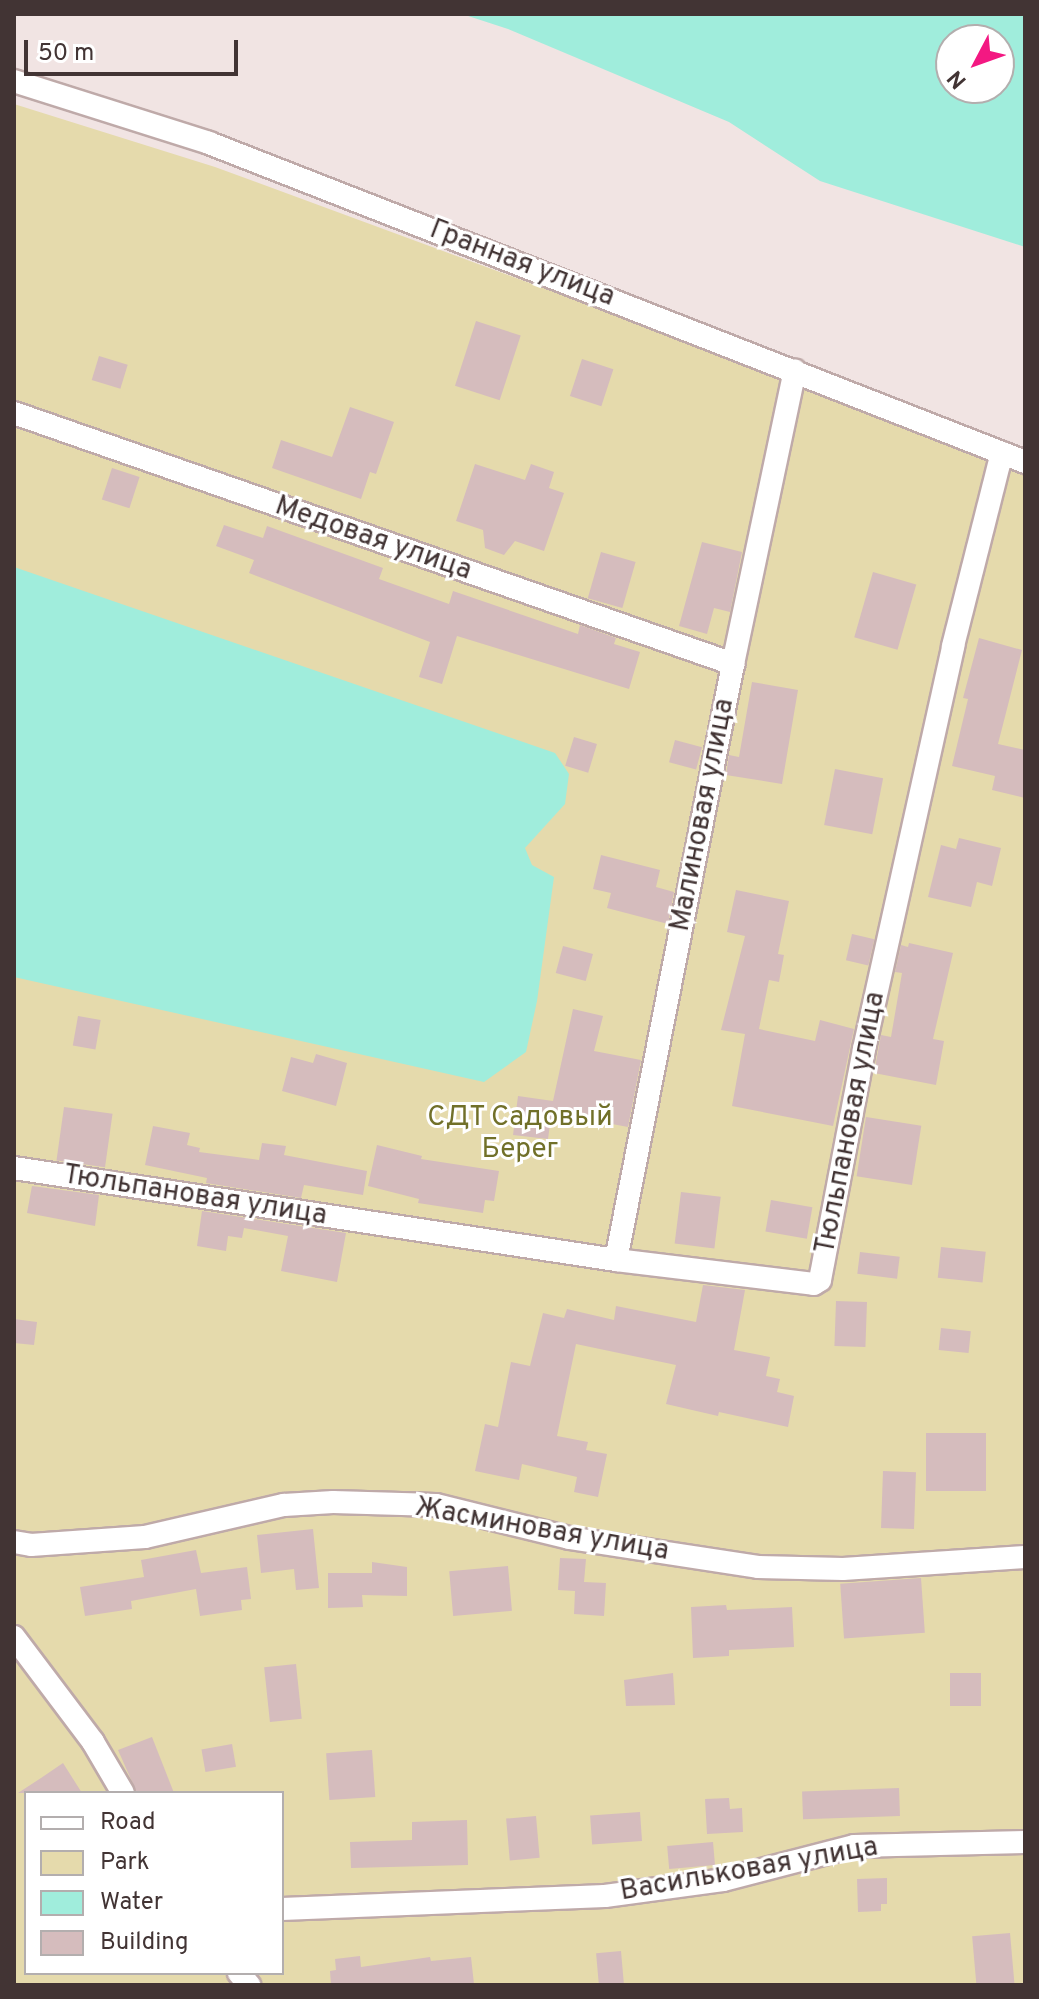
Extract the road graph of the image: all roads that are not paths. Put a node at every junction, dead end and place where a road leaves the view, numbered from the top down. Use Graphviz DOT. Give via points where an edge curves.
graph roads {
  1 [pos="14,81"];
  2 [pos="795,370"];
  3 [pos="14,413"];
  4 [pos="1002,453"];
  5 [pos="1025,462"];
  6 [pos="733,664"];
  7 [pos="14,1168"];
  8 [pos="616,1260"];
  9 [pos="14,1542"];
  10 [pos="1025,1557"];
  11 [pos="14,1637"];
  12 [pos="122,1791"];
  13 [pos="1025,1842"];
  14 [pos="284,1909"];
  1 -- 2 [label="street, Гранная улица" via="209,143"];
  2 -- 4 [label="street, Гранная улица"];
  2 -- 6 [label="street, Малиновая улица"];
  3 -- 6 [label="street, Медовая улица"];
  4 -- 5 [label="street, Гранная улица"];
  4 -- 8 [label="street, Тюльпановая улица" via="870,1018 820,1280 814,1284"];
  6 -- 8 [label="street, Малиновая улица"];
  7 -- 8 [label="street, Тюльпановая улица"];
  9 -- 10 [label="street, Жасминовая улица" via="145,1537 284,1505 333,1502 436,1505 569,1538 758,1567 843,1569"];
  11 -- 12 [label="street" via="93,1742"];
  13 -- 14 [label="street, Васильковая улица" via="854,1846 723,1880 605,1896"];
}
